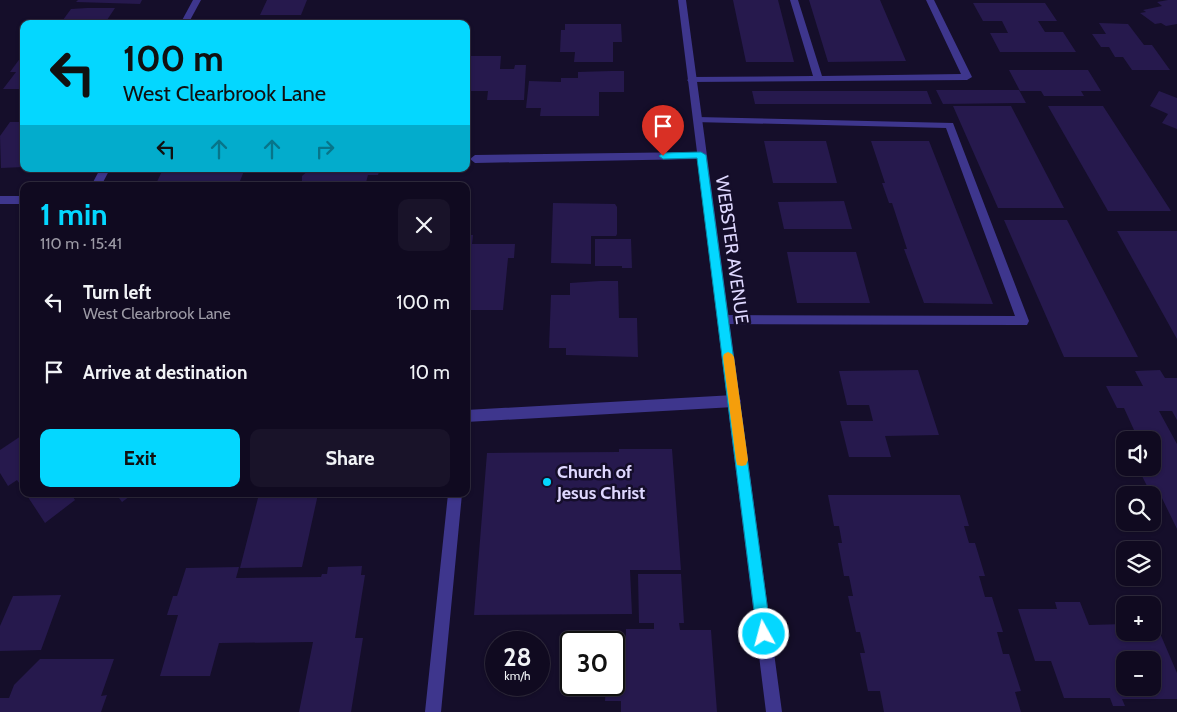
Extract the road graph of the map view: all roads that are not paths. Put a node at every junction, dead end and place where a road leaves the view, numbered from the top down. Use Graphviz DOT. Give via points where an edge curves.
graph roads {
  1 [pos="197,0"];
  2 [pos="682,0"];
  3 [pos="794,0"];
  4 [pos="930,0"];
  5 [pos="186,20"];
  6 [pos="818,77"];
  7 [pos="692,80"];
  8 [pos="697,120"];
  9 [pos="701,155"];
  10 [pos="475,159"];
  11 [pos="0,200"];
  12 [pos="20,200"];
  13 [pos="724,320"];
  14 [pos="734,401"];
  15 [pos="470,416"];
  16 [pos="455,497"];
  17 [pos="432,712"];
  18 [pos="774,712"];
  1 -- 5 [label="street"];
  2 -- 7 [label="street, WEBSTER AVENUE"];
  3 -- 6 [label="street"];
  4 -- 6 [label="street" via="967,77"];
  6 -- 7 [label="street"];
  7 -- 8 [label="street, WEBSTER AVENUE"];
  8 -- 9 [label="street, WEBSTER AVENUE"];
  8 -- 13 [label="street" via="950,125 1024,321"];
  9 -- 10 [label="street"];
  9 -- 13 [label="street, WEBSTER AVENUE"];
  11 -- 12 [label="street"];
  13 -- 14 [label="street, WEBSTER AVENUE"];
  14 -- 15 [label="street"];
  14 -- 18 [label="street, WEBSTER AVENUE"];
  16 -- 17 [label="street"];
}
